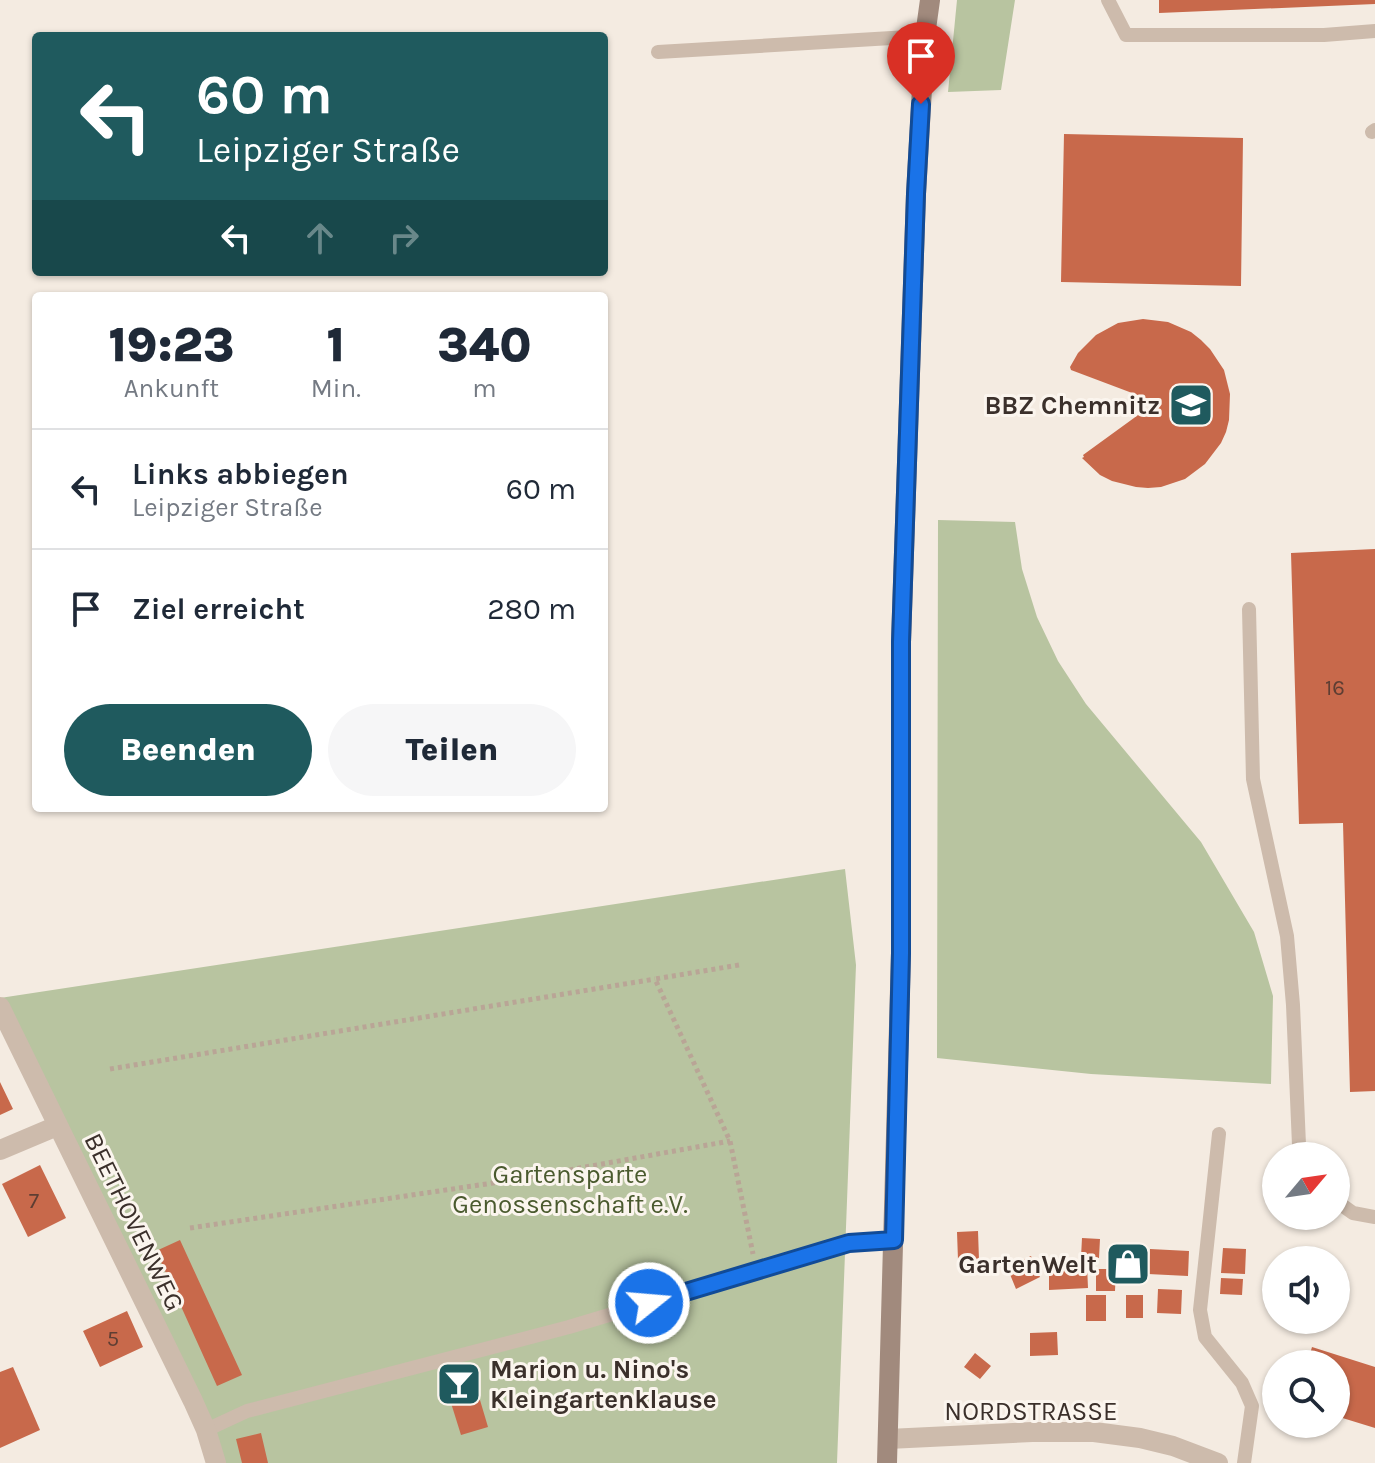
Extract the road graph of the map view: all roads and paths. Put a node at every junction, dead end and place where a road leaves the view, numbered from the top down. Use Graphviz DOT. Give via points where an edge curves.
graph roads {
  1 [pos="930,0"];
  2 [pos="1108,0"];
  3 [pos="1375,31"];
  4 [pos="925,36"];
  5 [pos="658,52"];
  6 [pos="1249,609"];
  7 [pos="739,965"];
  8 [pos="655,979"];
  9 [pos="0,1007"];
  10 [pos="110,1069"];
  11 [pos="57,1126"];
  12 [pos="1219,1134"];
  13 [pos="730,1141"];
  14 [pos="1299,1142"];
  15 [pos="0,1150"];
  16 [pos="1350,1211"];
  17 [pos="1375,1217"];
  18 [pos="190,1228"];
  19 [pos="894,1240"];
  20 [pos="756,1270"];
  21 [pos="206,1430"];
  22 [pos="888,1439"];
  23 [pos="216,1463"];
  24 [pos="887,1463"];
  25 [pos="1218,1463"];
  26 [pos="1244,1463"];
  1 -- 4 [label="main road"];
  2 -- 3 [label="lane" via="1126,35"];
  4 -- 5 [label="lane"];
  4 -- 19 [label="main road" via="901,642"];
  6 -- 14 [label="lane" via="1253,779 1287,936"];
  7 -- 8 [label="path"];
  8 -- 10 [label="path"];
  8 -- 13 [label="path"];
  9 -- 11 [label="street, BEETHOVENWEG"];
  11 -- 15 [label="street"];
  11 -- 21 [label="street, BEETHOVENWEG"];
  12 -- 26 [label="lane" via="1200,1310 1205,1337 1242,1383 1252,1406"];
  13 -- 18 [label="path"];
  13 -- 20 [label="path"];
  16 -- 17 [label="lane"];
  19 -- 20 [label="lane" via="849,1243"];
  19 -- 22 [label="main road"];
  20 -- 21 [label="lane" via="569,1327 247,1411"];
  21 -- 23 [label="street, BEETHOVENWEG"];
  22 -- 24 [label="main road"];
  22 -- 25 [label="street, NORDSTRASSE" via="1094,1432 1162,1443"];
}
